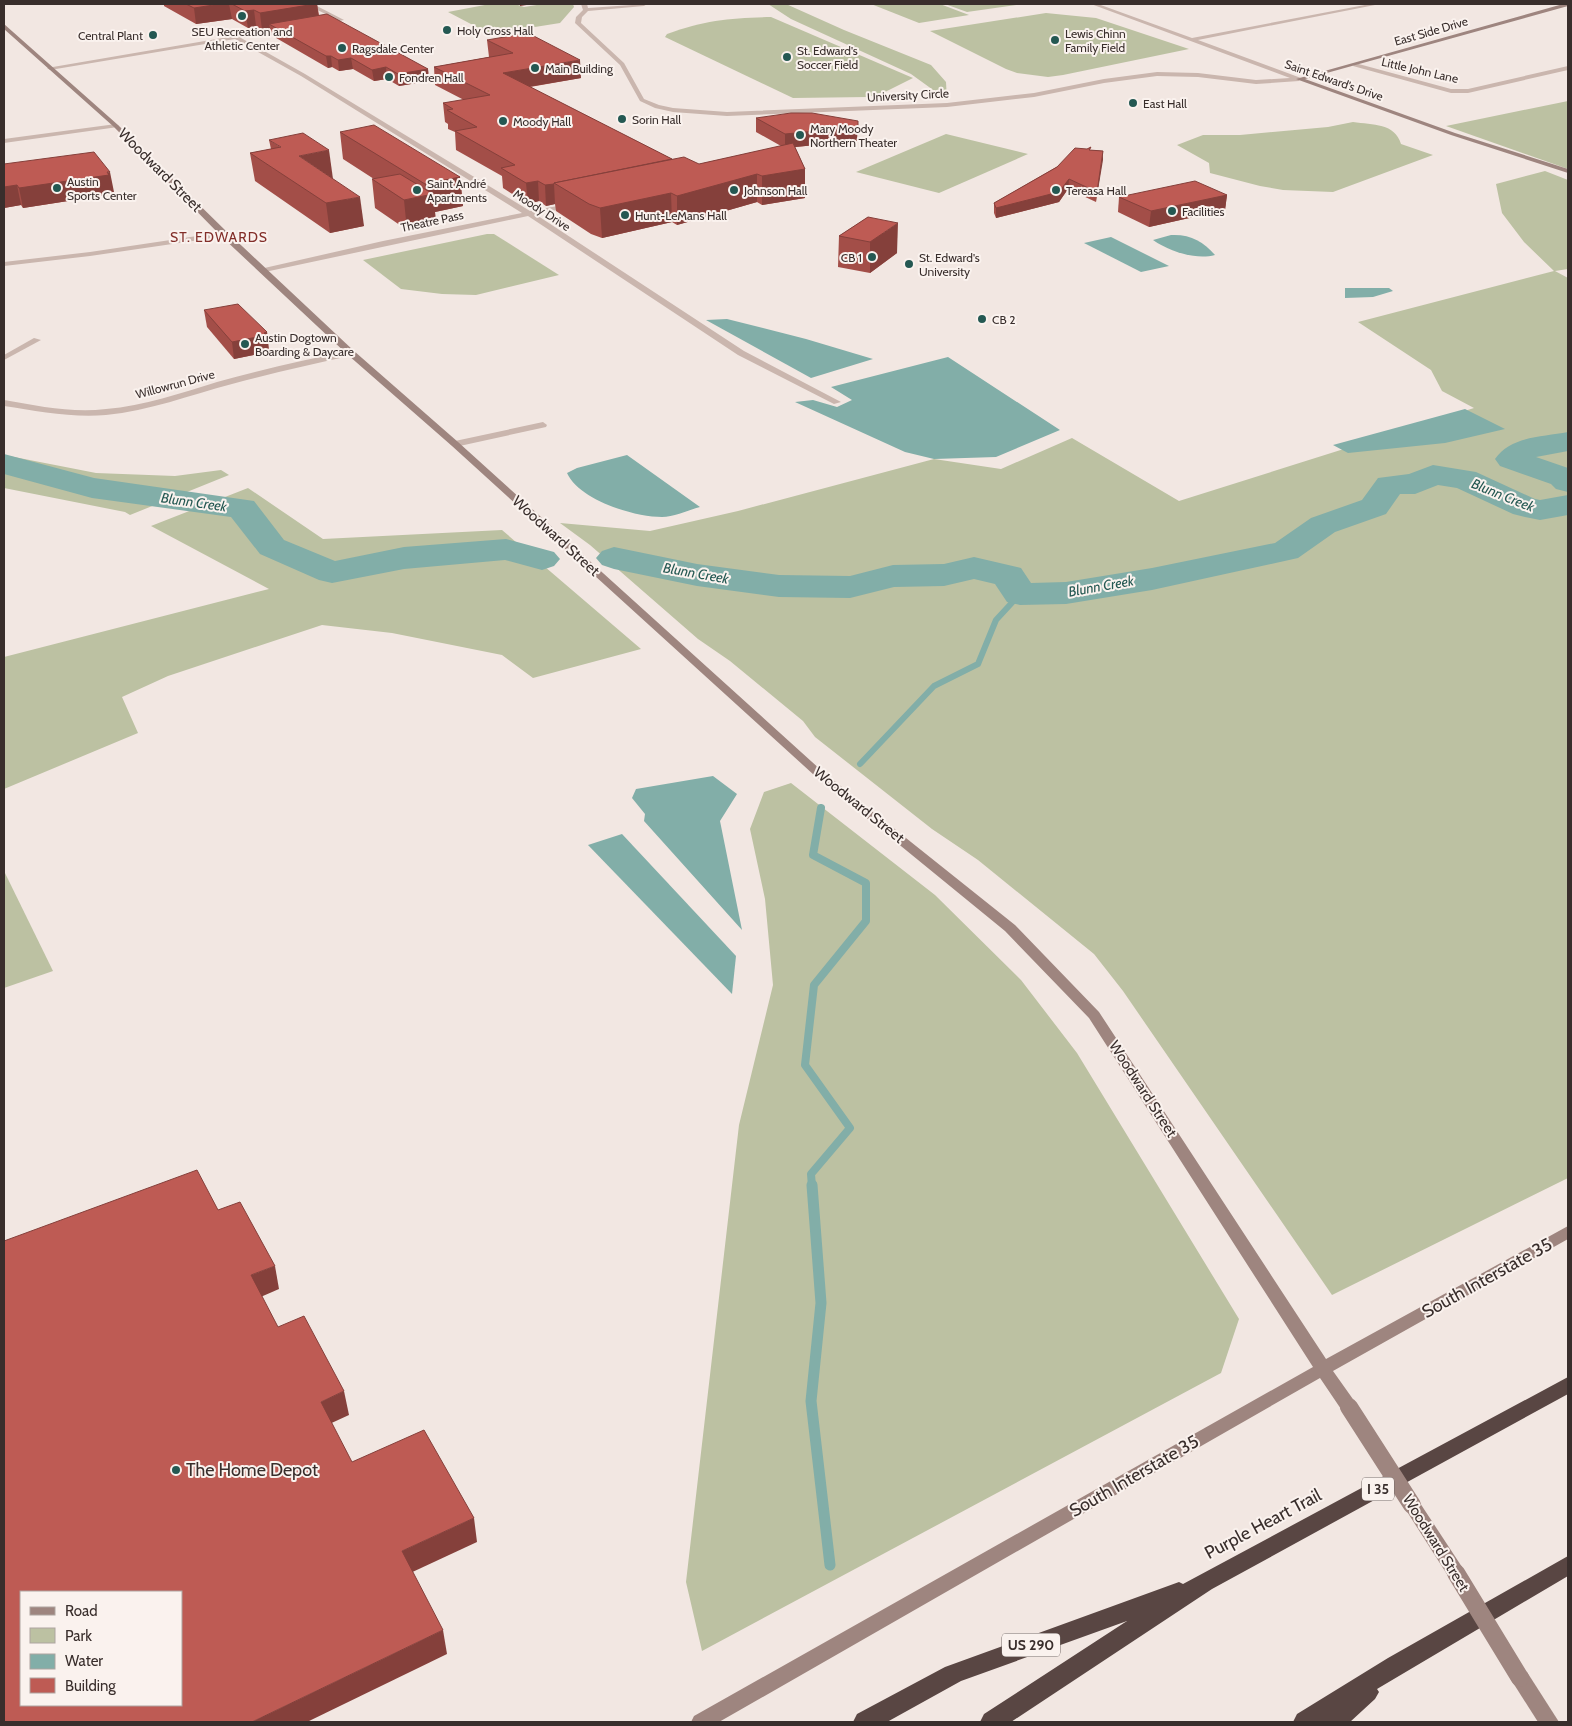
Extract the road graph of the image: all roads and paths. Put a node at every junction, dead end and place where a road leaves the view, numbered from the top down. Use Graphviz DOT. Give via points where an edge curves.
graph roads {
  1 [pos="309,4"];
  2 [pos="644,4"];
  3 [pos="1094,4"];
  4 [pos="1377,4"];
  5 [pos="1568,4"];
  6 [pos="585,7"];
  7 [pos="326,23"];
  8 [pos="4,26"];
  9 [pos="290,28"];
  10 [pos="235,37"];
  11 [pos="1194,39"];
  12 [pos="1355,65"];
  13 [pos="50,68"];
  14 [pos="1568,68"];
  15 [pos="1299,79"];
  16 [pos="116,126"];
  17 [pos="4,141"];
  18 [pos="1568,171"];
  19 [pos="584,202"];
  20 [pos="528,214"];
  21 [pos="224,234"];
  22 [pos="4,264"];
  23 [pos="263,271"];
  24 [pos="37,340"];
  25 [pos="351,353"];
  26 [pos="4,358"];
  27 [pos="837,402"];
  28 [pos="4,403"];
  29 [pos="543,425"];
  30 [pos="455,444"];
  31 [pos="1568,1232"];
  32 [pos="1323,1369"];
  33 [pos="1568,1386"];
  34 [pos="1568,1565"];
  35 [pos="1204,1582"];
  36 [pos="1396,1665"];
  37 [pos="701,1722"];
  38 [pos="865,1722"];
  39 [pos="992,1722"];
  40 [pos="1305,1722"];
  41 [pos="1334,1722"];
  42 [pos="1549,1722"];
  1 -- 7 [label="street" via="342,20"];
  2 -- 6 [label="street"];
  3 -- 11 [label="street, Saint Edward's Drive"];
  4 -- 11 [label="street"];
  5 -- 12 [label="street, East Side Drive"];
  6 -- 15 [label="street, University Circle" via="578,23 622,64 642,100 657,107 691,113 947,105 1034,95 1157,74 1256,82"];
  8 -- 13 [label="street, Woodward Street"];
  9 -- 10 [label="street"];
  10 -- 13 [label="street"];
  10 -- 20 [label="street, Moody Drive" via="303,75"];
  11 -- 15 [label="street, Saint Edward's Drive"];
  12 -- 14 [label="street, Little John Lane" via="1451,91 1468,91"];
  12 -- 15 [label="street, East Side Drive"];
  13 -- 16 [label="street, Woodward Street"];
  15 -- 18 [label="street, Saint Edward's Drive"];
  16 -- 17 [label="street"];
  16 -- 21 [label="street, Woodward Street"];
  19 -- 20 [label="street, Theatre Pass"];
  20 -- 23 [label="street, Theatre Pass"];
  20 -- 27 [label="street, Moody Drive" via="734,348"];
  21 -- 22 [label="street"];
  21 -- 23 [label="street, Woodward Street"];
  23 -- 25 [label="street, Woodward Street"];
  24 -- 26 [label="street"];
  25 -- 28 [label="street, Willowrun Drive" via="298,363 126,409 85,413"];
  25 -- 30 [label="street, Woodward Street"];
  29 -- 30 [label="street"];
  30 -- 32 [label="street, Woodward Street" via="818,773 1010,928 1094,1014"];
  31 -- 32 [label="street, South Interstate 35"];
  32 -- 37 [label="street, South Interstate 35"];
  32 -- 42 [label="street, Woodward Street, bridge" via="1456,1572"];
  33 -- 35 [label="highway, Purple Heart Trail / I 35"];
  34 -- 36 [label="highway"];
  35 -- 38 [label="highway, US 290" via="953,1674"];
  35 -- 39 [label="highway, Purple Heart Trail / I 35"];
  36 -- 40 [label="highway"];
  36 -- 41 [label="highway"];
}
